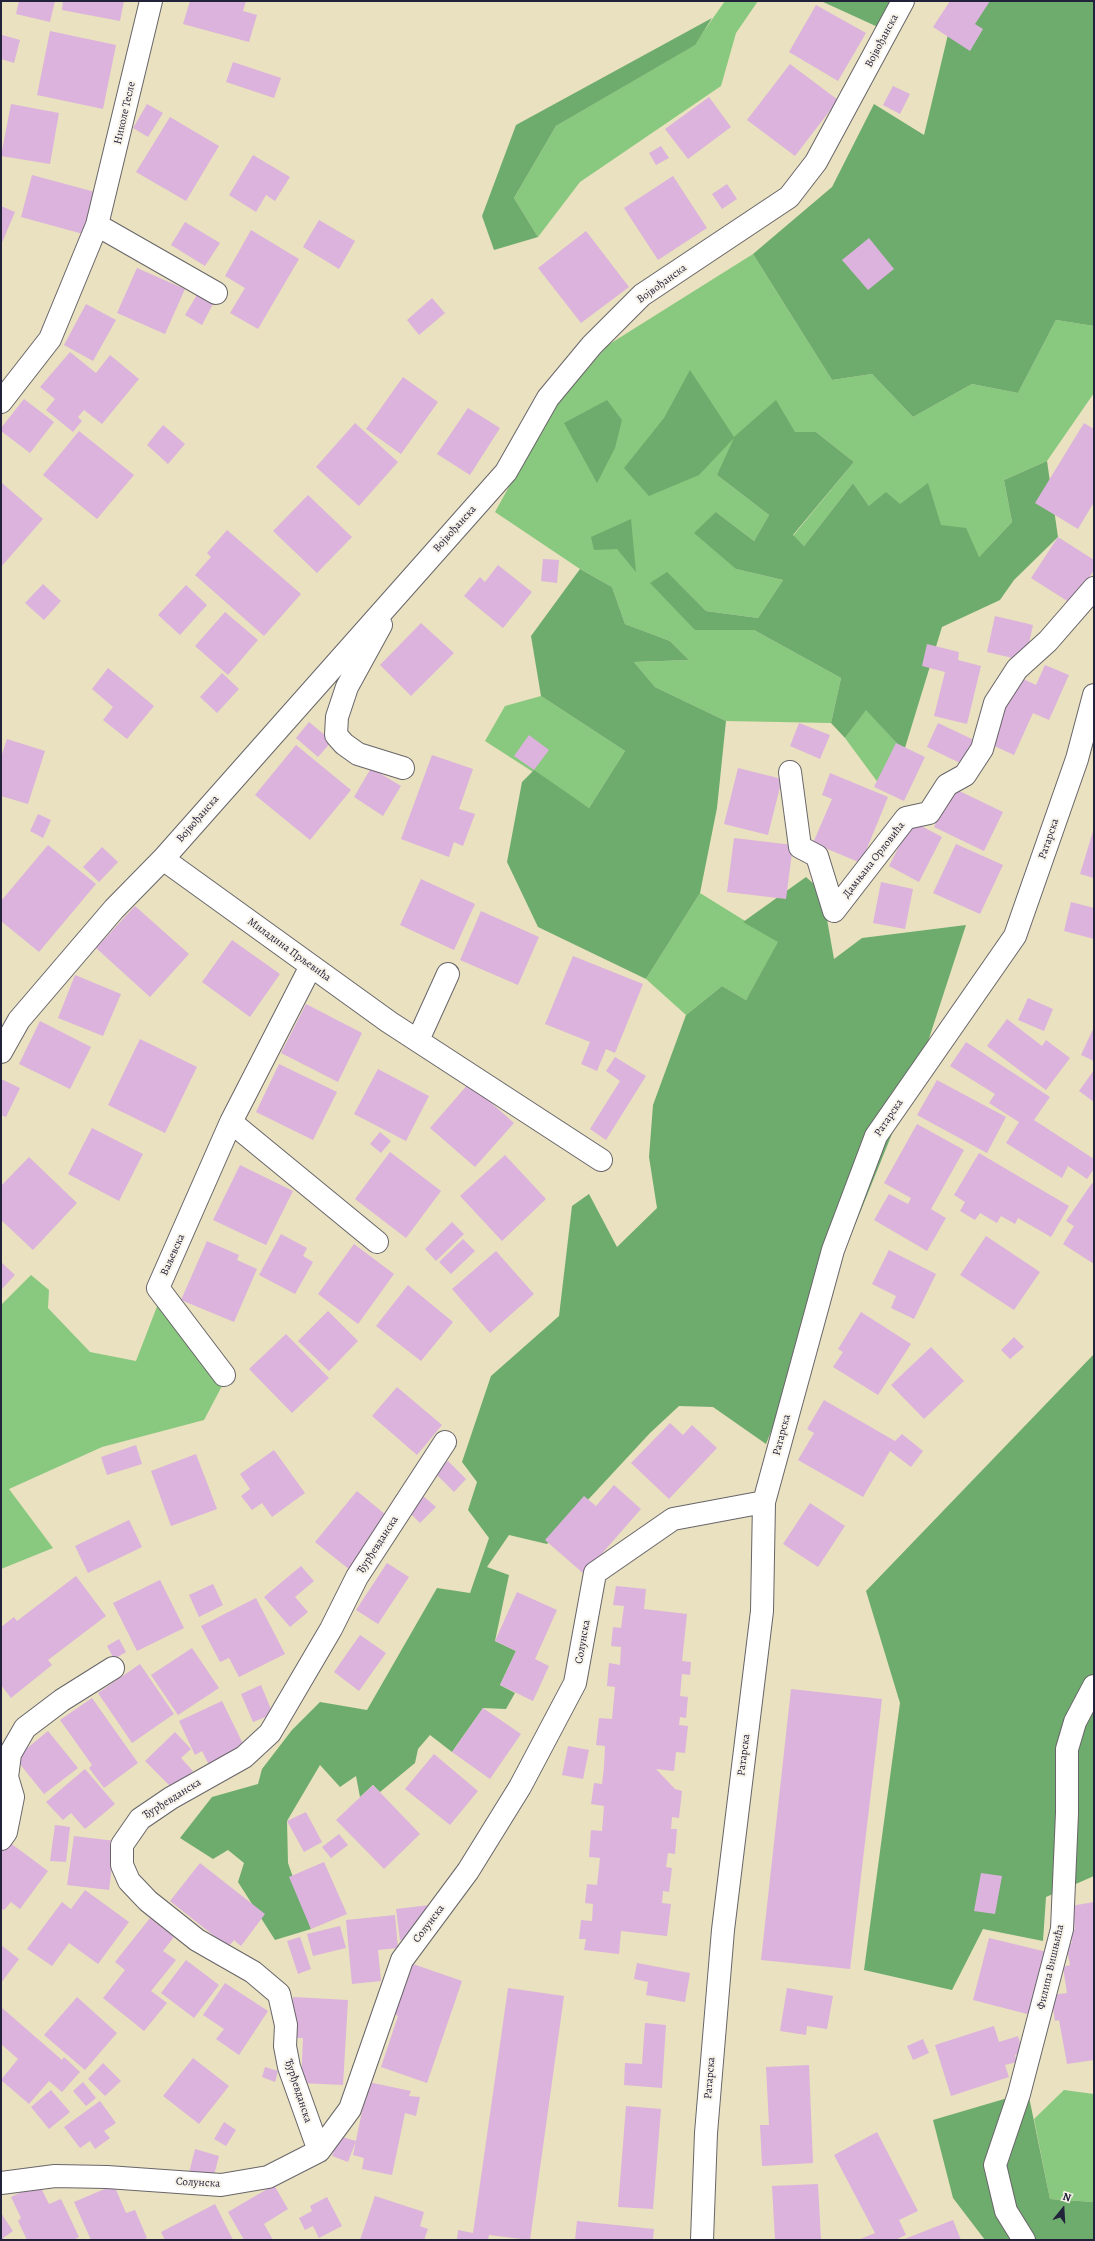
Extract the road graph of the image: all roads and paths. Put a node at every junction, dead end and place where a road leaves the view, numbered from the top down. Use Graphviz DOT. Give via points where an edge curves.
graph roads {
  1 [pos="151,1"];
  2 [pos="903,1"];
  3 [pos="97,225"];
  4 [pos="216,293"];
  5 [pos="1,402"];
  6 [pos="1094,588"];
  7 [pos="400,589"];
  8 [pos="1094,696"];
  9 [pos="403,768"];
  10 [pos="790,772"];
  11 [pos="162,859"];
  12 [pos="311,966"];
  13 [pos="448,974"];
  14 [pos="418,1040"];
  15 [pos="1,1052"];
  16 [pos="231,1122"];
  17 [pos="601,1160"];
  18 [pos="377,1242"];
  19 [pos="224,1374"];
  20 [pos="445,1442"];
  21 [pos="764,1502"];
  22 [pos="113,1668"];
  23 [pos="1094,1686"];
  24 [pos="1,1839"];
  25 [pos="319,2151"];
  26 [pos="1,2183"];
  27 [pos="702,2240"];
  28 [pos="1024,2240"];
  1 -- 3 [label="street, Николе Тесле"];
  2 -- 7 [label="street, Војвођанска" via="816,162 789,197 642,296 592,345 548,398 506,472"];
  3 -- 4 [label="street"];
  3 -- 5 [label="street, Николе Тесле" via="50,339"];
  6 -- 10 [label="street, Дамњана Орловића" via="1048,641 1017,669 995,703 982,749 964,775 947,784 929,813 906,818 834,911 817,856 800,847"];
  7 -- 9 [label="street, Војвођанска" via="347,687 337,717 336,735 358,754"];
  7 -- 11 [label="street, Војвођанска"];
  8 -- 21 [label="street, Ратарска" via="1077,760 1015,936 876,1136 833,1250"];
  11 -- 12 [label="street, Миладина Прљевића"];
  11 -- 15 [label="street, Војвођанска" via="114,909 18,1020"];
  12 -- 14 [label="street, Миладина Прљевића"];
  12 -- 16 [label="street, Ваљевска"];
  13 -- 14 [label="street"];
  14 -- 17 [label="street, Миладина Прљевића"];
  16 -- 18 [label="street"];
  16 -- 19 [label="street, Ваљевска" via="158,1288"];
  20 -- 25 [label="street, Ђурђевданска" via="357,1577 331,1629 270,1733 244,1757 171,1798 140,1819 122,1846 122,1865 128,1881 148,1902 197,1940 253,1972 279,1994 286,2025 285,2046 289,2067"];
  21 -- 25 [label="street, Солунска" via="673,1519 595,1573 575,1683 520,1787 468,1871 402,1960 350,2109"];
  21 -- 27 [label="street, Ратарска" via="762,1611 723,1930 706,2133"];
  22 -- 24 [label="street" via="62,1700 25,1728 10,1754 7,1777 13,1797 6,1832"];
  23 -- 28 [label="street, Филипа Вишњића" via="1075,1722 1067,1749 1062,1929 1019,2094 995,2165 1006,2211"];
  25 -- 26 [label="street, Солунска" via="268,2177 221,2185 107,2176 55,2176"];
}
